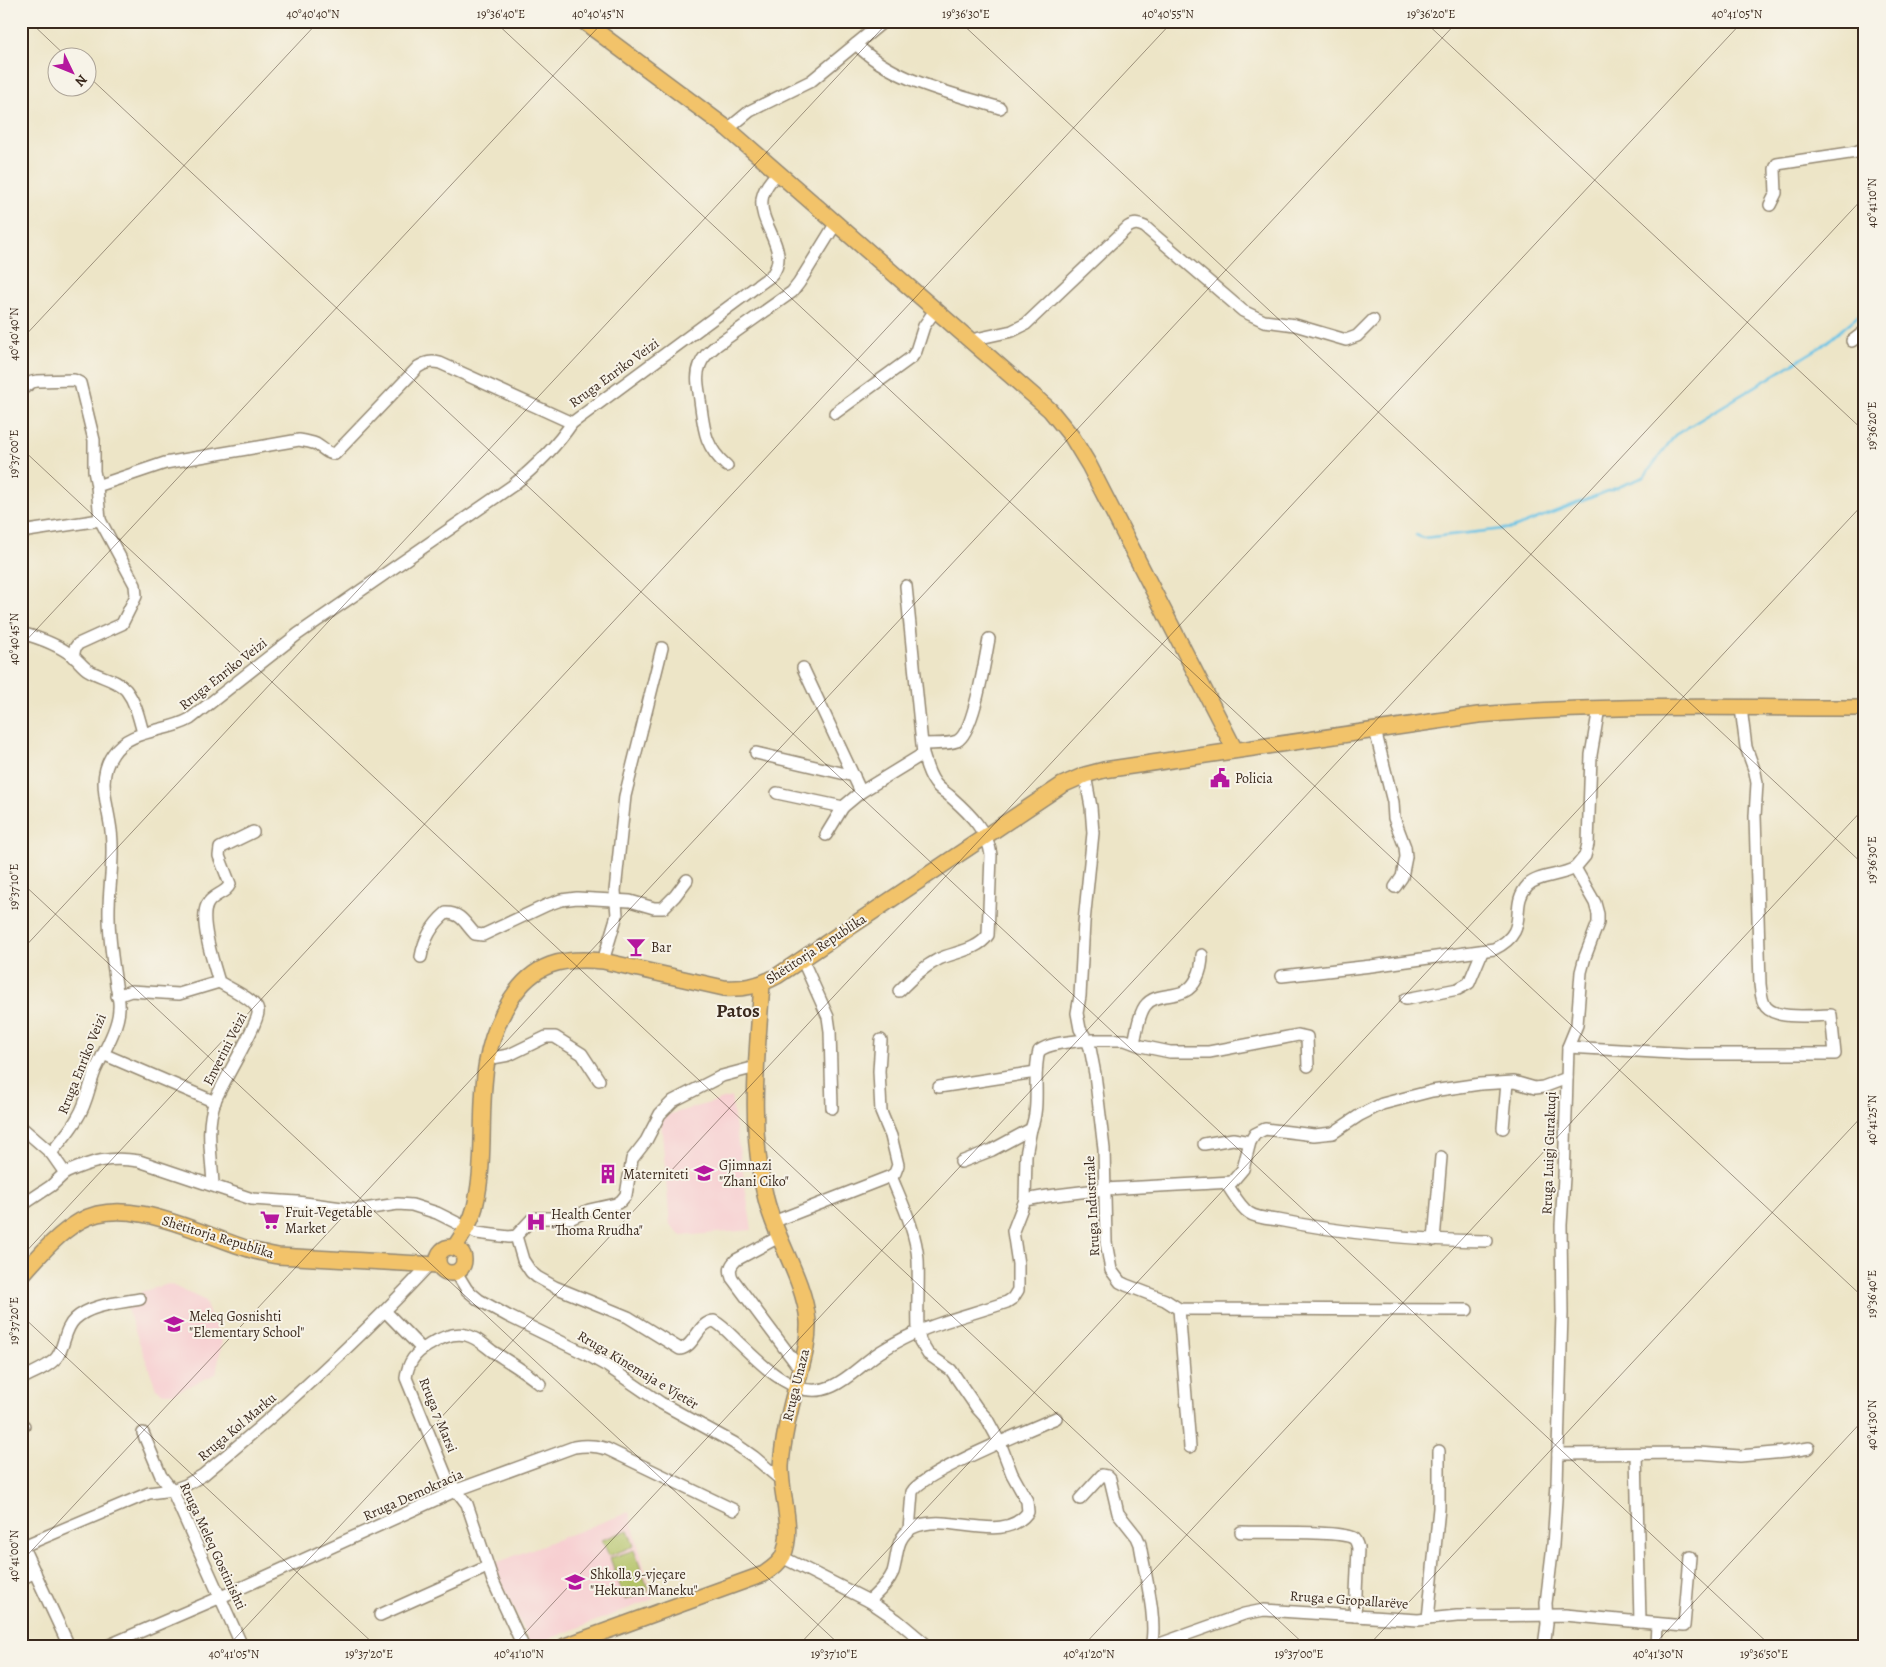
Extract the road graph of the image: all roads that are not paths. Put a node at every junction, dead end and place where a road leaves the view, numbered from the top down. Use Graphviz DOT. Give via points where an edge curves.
graph roads {
  1 [pos="583,21"];
  2 [pos="884,21"];
  3 [pos="856,44"];
  4 [pos="1000,108"];
  5 [pos="728,129"];
  6 [pos="1865,148"];
  7 [pos="778,172"];
  8 [pos="1770,205"];
  9 [pos="836,223"];
  10 [pos="936,309"];
  11 [pos="1372,320"];
  12 [pos="1865,331"];
  13 [pos="972,340"];
  14 [pos="1852,341"];
  15 [pos="21,390"];
  16 [pos="835,413"];
  17 [pos="572,423"];
  18 [pos="727,466"];
  19 [pos="97,486"];
  20 [pos="100,520"];
  21 [pos="21,532"];
  22 [pos="906,586"];
  23 [pos="21,633"];
  24 [pos="989,639"];
  25 [pos="662,648"];
  26 [pos="73,657"];
  27 [pos="803,668"];
  28 [pos="1599,708"];
  29 [pos="1741,708"];
  30 [pos="1865,708"];
  31 [pos="1375,730"];
  32 [pos="143,733"];
  33 [pos="922,749"];
  34 [pos="1236,750"];
  35 [pos="756,753"];
  36 [pos="1085,775"];
  37 [pos="854,776"];
  38 [pos="777,792"];
  39 [pos="862,792"];
  40 [pos="843,807"];
  41 [pos="253,832"];
  42 [pos="826,835"];
  43 [pos="986,835"];
  44 [pos="1574,868"];
  45 [pos="687,880"];
  46 [pos="1395,887"];
  47 [pos="616,900"];
  48 [pos="1482,952"];
  49 [pos="1202,956"];
  50 [pos="421,957"];
  51 [pos="802,959"];
  52 [pos="603,961"];
  53 [pos="1282,976"];
  54 [pos="219,982"];
  55 [pos="762,984"];
  56 [pos="899,991"];
  57 [pos="117,996"];
  58 [pos="1406,999"];
  59 [pos="881,1040"];
  60 [pos="1087,1040"];
  61 [pos="1134,1043"];
  62 [pos="1568,1047"];
  63 [pos="103,1054"];
  64 [pos="487,1059"];
  65 [pos="1308,1066"];
  66 [pos="756,1067"];
  67 [pos="1036,1072"];
  68 [pos="1567,1078"];
  69 [pos="599,1080"];
  70 [pos="1507,1083"];
  71 [pos="939,1087"];
  72 [pos="215,1102"];
  73 [pos="832,1108"];
  74 [pos="21,1127"];
  75 [pos="1503,1128"];
  76 [pos="1032,1129"];
  77 [pos="1250,1142"];
  78 [pos="1204,1144"];
  79 [pos="50,1153"];
  80 [pos="1441,1157"];
  81 [pos="962,1162"];
  82 [pos="65,1173"];
  83 [pos="891,1176"];
  84 [pos="1226,1183"];
  85 [pos="213,1185"];
  86 [pos="1105,1190"];
  87 [pos="1025,1200"];
  88 [pos="21,1206"];
  89 [pos="773,1222"];
  90 [pos="467,1228"];
  91 [pos="516,1236"];
  92 [pos="779,1237"];
  93 [pos="1434,1240"];
  94 [pos="1488,1241"];
  95 [pos="454,1248"];
  96 [pos="434,1264"];
  97 [pos="456,1272"];
  98 [pos="21,1276"];
  99 [pos="140,1299"];
  100 [pos="1179,1309"];
  101 [pos="1467,1310"];
  102 [pos="386,1312"];
  103 [pos="918,1330"];
  104 [pos="422,1349"];
  105 [pos="800,1369"];
  106 [pos="21,1379"];
  107 [pos="540,1384"];
  108 [pos="796,1387"];
  109 [pos="1056,1418"];
  110 [pos="143,1433"];
  111 [pos="1000,1443"];
  112 [pos="1190,1447"];
  113 [pos="1809,1448"];
  114 [pos="1439,1451"];
  115 [pos="1558,1454"];
  116 [pos="1636,1454"];
  117 [pos="780,1480"];
  118 [pos="172,1490"];
  119 [pos="457,1490"];
  120 [pos="1080,1499"];
  121 [pos="734,1510"];
  122 [pos="909,1530"];
  123 [pos="1241,1532"];
  124 [pos="22,1545"];
  125 [pos="782,1557"];
  126 [pos="1690,1557"];
  127 [pos="488,1568"];
  128 [pos="35,1572"];
  129 [pos="21,1579"];
  130 [pos="221,1598"];
  131 [pos="869,1601"];
  132 [pos="1547,1615"];
  133 [pos="380,1616"];
  134 [pos="1355,1616"];
  135 [pos="1428,1619"];
  136 [pos="1640,1622"];
  137 [pos="1657,1624"];
  138 [pos="597,1640"];
  139 [pos="69,1646"];
  140 [pos="107,1646"];
  141 [pos="242,1646"];
  142 [pos="523,1646"];
  143 [pos="565,1646"];
  144 [pos="928,1646"];
  145 [pos="1152,1646"];
  146 [pos="1544,1646"];
  147 [pos="1656,1646"];
  1 -- 5 [label="main road"];
  2 -- 3 [label="street"];
  3 -- 4 [label="street" via="891,70"];
  3 -- 5 [label="street" via="811,81 750,111"];
  5 -- 7 [label="main road"];
  6 -- 8 [label="street" via="1777,164 1776,193"];
  7 -- 9 [label="main road"];
  7 -- 17 [label="street, Rruga Enriko Veizi" via="765,189 762,200 780,260 778,268"];
  9 -- 10 [label="main road"];
  9 -- 18 [label="street" via="792,292 706,354 700,366 697,378 703,430 711,450"];
  10 -- 13 [label="main road"];
  10 -- 16 [label="street" via="924,326 912,357"];
  11 -- 13 [label="street" via="1357,336 1346,340 1295,325 1254,318 1145,227 1133,224 1026,324 1012,331"];
  12 -- 14 [label="street"];
  13 -- 34 [label="main road" via="1050,410 1072,437"];
  15 -- 19 [label="street" via="37,381 74,380 80,383 94,440"];
  17 -- 19 [label="street" via="432,361 418,367 335,454 299,440 165,463"];
  17 -- 32 [label="street, Rruga Enriko Veizi" via="530,471 512,486 298,634 190,719 182,724"];
  19 -- 20 [label="street"];
  20 -- 21 [label="street"];
  20 -- 26 [label="street" via="135,584 136,596 122,624 78,644"];
  22 -- 33 [label="street"];
  23 -- 26 [label="street" via="48,642"];
  24 -- 33 [label="street" via="967,730 956,741"];
  25 -- 47 [label="street" via="626,796"];
  26 -- 32 [label="street" via="88,670 125,689 133,699"];
  27 -- 37 [label="street"];
  28 -- 29 [label="main road, Shëtitorja Republika"];
  28 -- 31 [label="main road, Shëtitorja Republika" via="1478,715"];
  28 -- 44 [label="street" via="1592,755 1588,844 1585,856"];
  29 -- 30 [label="main road, Shëtitorja Republika"];
  29 -- 62 [label="street" via="1746,747 1757,783 1755,834 1762,998 1765,1006 1777,1014 1831,1015 1835,1054 1689,1054"];
  31 -- 34 [label="main road, Shëtitorja Republika"];
  31 -- 46 [label="street" via="1394,818 1405,847 1404,872"];
  32 -- 57 [label="street, Rruga Enriko Veizi" via="120,745 112,754 104,778 113,856 109,931"];
  33 -- 39 [label="street"];
  33 -- 43 [label="street" via="928,773 936,784 966,810"];
  34 -- 36 [label="main road, Shëtitorja Republika"];
  35 -- 37 [label="street"];
  36 -- 43 [label="main road, Shëtitorja Republika" via="1062,785"];
  36 -- 60 [label="street, Rruga Industriale" via="1092,807 1093,833 1077,1013 1080,1029"];
  37 -- 39 [label="street"];
  38 -- 40 [label="street"];
  39 -- 40 [label="street"];
  40 -- 42 [label="street"];
  41 -- 54 [label="street" via="220,848 219,856 230,884 210,899 205,912 209,949"];
  43 -- 51 [label="main road, Shëtitorja Republika"];
  43 -- 56 [label="street" via="991,855 988,935 979,944 918,971"];
  44 -- 48 [label="street" via="1534,880 1528,885 1520,901 1519,923 1511,938 1499,947"];
  44 -- 62 [label="street, Rruga Luigj Gurakuqi" via="1595,903 1598,924 1581,972 1577,1025"];
  45 -- 47 [label="street" via="662,908"];
  47 -- 50 [label="street" via="561,900 478,936 461,918 454,913 446,913 426,938"];
  47 -- 52 [label="street" via="617,915"];
  48 -- 53 [label="street"];
  48 -- 58 [label="street" via="1465,986"];
  49 -- 61 [label="street" via="1202,965 1190,989 1146,1004"];
  51 -- 55 [label="main road, Shëtitorja Republika"];
  51 -- 73 [label="street" via="828,1017"];
  52 -- 55 [label="main road, Shëtitorja Republika" via="724,988 742,989"];
  52 -- 64 [label="main road, Shëtitorja Republika" via="584,959 554,963 527,979 500,1020"];
  54 -- 57 [label="street" via="187,992 131,991"];
  54 -- 72 [label="street, Enverini Veizi" via="250,1000 259,1013"];
  55 -- 66 [label="main road, Rruga Unaza"];
  57 -- 63 [label="street, Rruga Enriko Veizi" via="120,1007 118,1020"];
  59 -- 83 [label="street" via="881,1112 898,1165"];
  60 -- 61 [label="street"];
  60 -- 67 [label="street" via="1044,1048 1039,1052"];
  60 -- 86 [label="street, Rruga Industriale" via="1095,1074 1104,1149"];
  61 -- 65 [label="street" via="1170,1052 1209,1052 1303,1036 1306,1037"];
  62 -- 68 [label="street, Rruga Luigj Gurakuqi"];
  63 -- 72 [label="street"];
  63 -- 79 [label="street, Rruga Enriko Veizi" via="79,1116"];
  64 -- 69 [label="street" via="509,1055 546,1037 555,1037 582,1054"];
  64 -- 90 [label="main road, Shëtitorja Republika" via="477,1196"];
  66 -- 89 [label="main road, Rruga Unaza" via="755,1135 763,1187"];
  66 -- 91 [label="street" via="722,1076 666,1107 632,1160 626,1195 622,1200 572,1218 531,1220"];
  67 -- 71 [label="street"];
  67 -- 76 [label="street" via="1037,1111"];
  68 -- 70 [label="street" via="1535,1088"];
  68 -- 115 [label="street, Rruga Luigj Gurakuqi"];
  70 -- 75 [label="street"];
  70 -- 77 [label="street" via="1448,1088 1382,1104 1333,1133 1314,1135 1265,1129 1255,1134"];
  72 -- 85 [label="street, Enverini Veizi" via="209,1144"];
  74 -- 79 [label="street"];
  76 -- 81 [label="street"];
  76 -- 87 [label="street" via="1026,1155"];
  77 -- 78 [label="street" via="1233,1139"];
  77 -- 84 [label="street" via="1239,1175"];
  79 -- 82 [label="street"];
  80 -- 93 [label="street"];
  82 -- 85 [label="street" via="88,1163 122,1158"];
  82 -- 88 [label="street"];
  83 -- 89 [label="street"];
  83 -- 103 [label="street" via="909,1221 918,1261"];
  84 -- 86 [label="street"];
  84 -- 93 [label="street" via="1250,1214 1300,1225"];
  85 -- 90 [label="street" via="252,1199 357,1210 412,1205"];
  86 -- 87 [label="street"];
  86 -- 100 [label="street, Rruga Industriale" via="1106,1242 1115,1276 1120,1282"];
  87 -- 103 [label="street" via="1013,1231 1018,1277 1018,1290 1013,1298"];
  89 -- 92 [label="main road, Rruga Unaza"];
  90 -- 91 [label="street" via="484,1234"];
  90 -- 95 [label="main road, Shëtitorja Republika"];
  91 -- 108 [label="street" via="527,1267 546,1283 620,1313 680,1349 688,1346 705,1325 714,1321 768,1370"];
  92 -- 105 [label="main road, Rruga Unaza" via="801,1290 808,1320 807,1342"];
  92 -- 105 [label="street" via="736,1260 730,1271"];
  93 -- 94 [label="street"];
  95 -- 96 [label="main road" via="442,1250"];
  95 -- 97 [label="main road" via="464,1258"];
  96 -- 97 [label="main road" via="445,1272"];
  96 -- 98 [label="main road, Shëtitorja Republika" via="278,1256 169,1222 116,1212 100,1213 81,1220 51,1243"];
  96 -- 102 [label="street, Rruga Kol Marku"];
  97 -- 117 [label="street, Rruga Kinemaja e Vjetër" via="467,1290 479,1300 584,1352 661,1403 734,1443"];
  99 -- 106 [label="street" via="84,1313 67,1330 56,1358"];
  100 -- 101 [label="street, Rruga Industriale"];
  100 -- 112 [label="street"];
  102 -- 104 [label="street"];
  102 -- 118 [label="street, Rruga Kol Marku" via="239,1446 204,1475"];
  103 -- 108 [label="street" via="880,1351 836,1384 814,1390"];
  103 -- 111 [label="street" via="923,1347 951,1370 988,1419"];
  104 -- 107 [label="street, Rruga 7 Marsi" via="444,1337 467,1335 516,1364"];
  104 -- 119 [label="street, Rruga 7 Marsi" via="413,1357 406,1378 447,1478"];
  105 -- 108 [label="main road, Rruga Unaza"];
  108 -- 117 [label="main road, Rruga Unaza" via="786,1426"];
  109 -- 111 [label="street"];
  110 -- 118 [label="street, Rruga Meleq Gostinishti" via="161,1476"];
  111 -- 122 [label="street" via="915,1486"];
  111 -- 122 [label="street" via="1029,1506 1024,1518 999,1528 940,1523"];
  113 -- 116 [label="street" via="1740,1456"];
  114 -- 135 [label="street" via="1439,1508"];
  115 -- 116 [label="street"];
  115 -- 132 [label="street, Rruga Luigj Gurakuqi"];
  116 -- 136 [label="street"];
  117 -- 125 [label="main road, Rruga Unaza" via="787,1535"];
  118 -- 124 [label="street, Rruga Kol Marku" via="149,1493"];
  118 -- 130 [label="street, Rruga Meleq Gostinishti"];
  119 -- 121 [label="street, Rruga Demokracia" via="586,1445 597,1446"];
  119 -- 127 [label="street, Rruga 7 Marsi" via="467,1504"];
  119 -- 130 [label="street, Rruga Demokracia"];
  120 -- 145 [label="street" via="1102,1476 1110,1479 1118,1513 1140,1544 1151,1611"];
  122 -- 131 [label="street" via="898,1544 888,1581"];
  123 -- 134 [label="street" via="1314,1533 1352,1538 1358,1548"];
  124 -- 128 [label="street"];
  125 -- 131 [label="street"];
  125 -- 138 [label="main road" via="771,1570 752,1579"];
  126 -- 137 [label="street, Rruga e Gropallarëve" via="1684,1626"];
  127 -- 133 [label="street"];
  127 -- 142 [label="street, Rruga 7 Marsi"];
  128 -- 129 [label="street"];
  128 -- 139 [label="street"];
  130 -- 140 [label="street, Rruga Demokracia"];
  130 -- 141 [label="street, Rruga Meleq Gostinishti"];
  131 -- 144 [label="street"];
  132 -- 135 [label="street, Rruga e Gropallarëve"];
  132 -- 136 [label="street, Rruga e Gropallarëve"];
  132 -- 146 [label="street, Rruga Luigj Gurakuqi"];
  134 -- 135 [label="street, Rruga e Gropallarëve"];
  134 -- 145 [label="street, Rruga e Gropallarëve" via="1264,1610"];
  136 -- 137 [label="street, Rruga e Gropallarëve"];
  137 -- 147 [label="street"];
  138 -- 143 [label="main road"];
}
